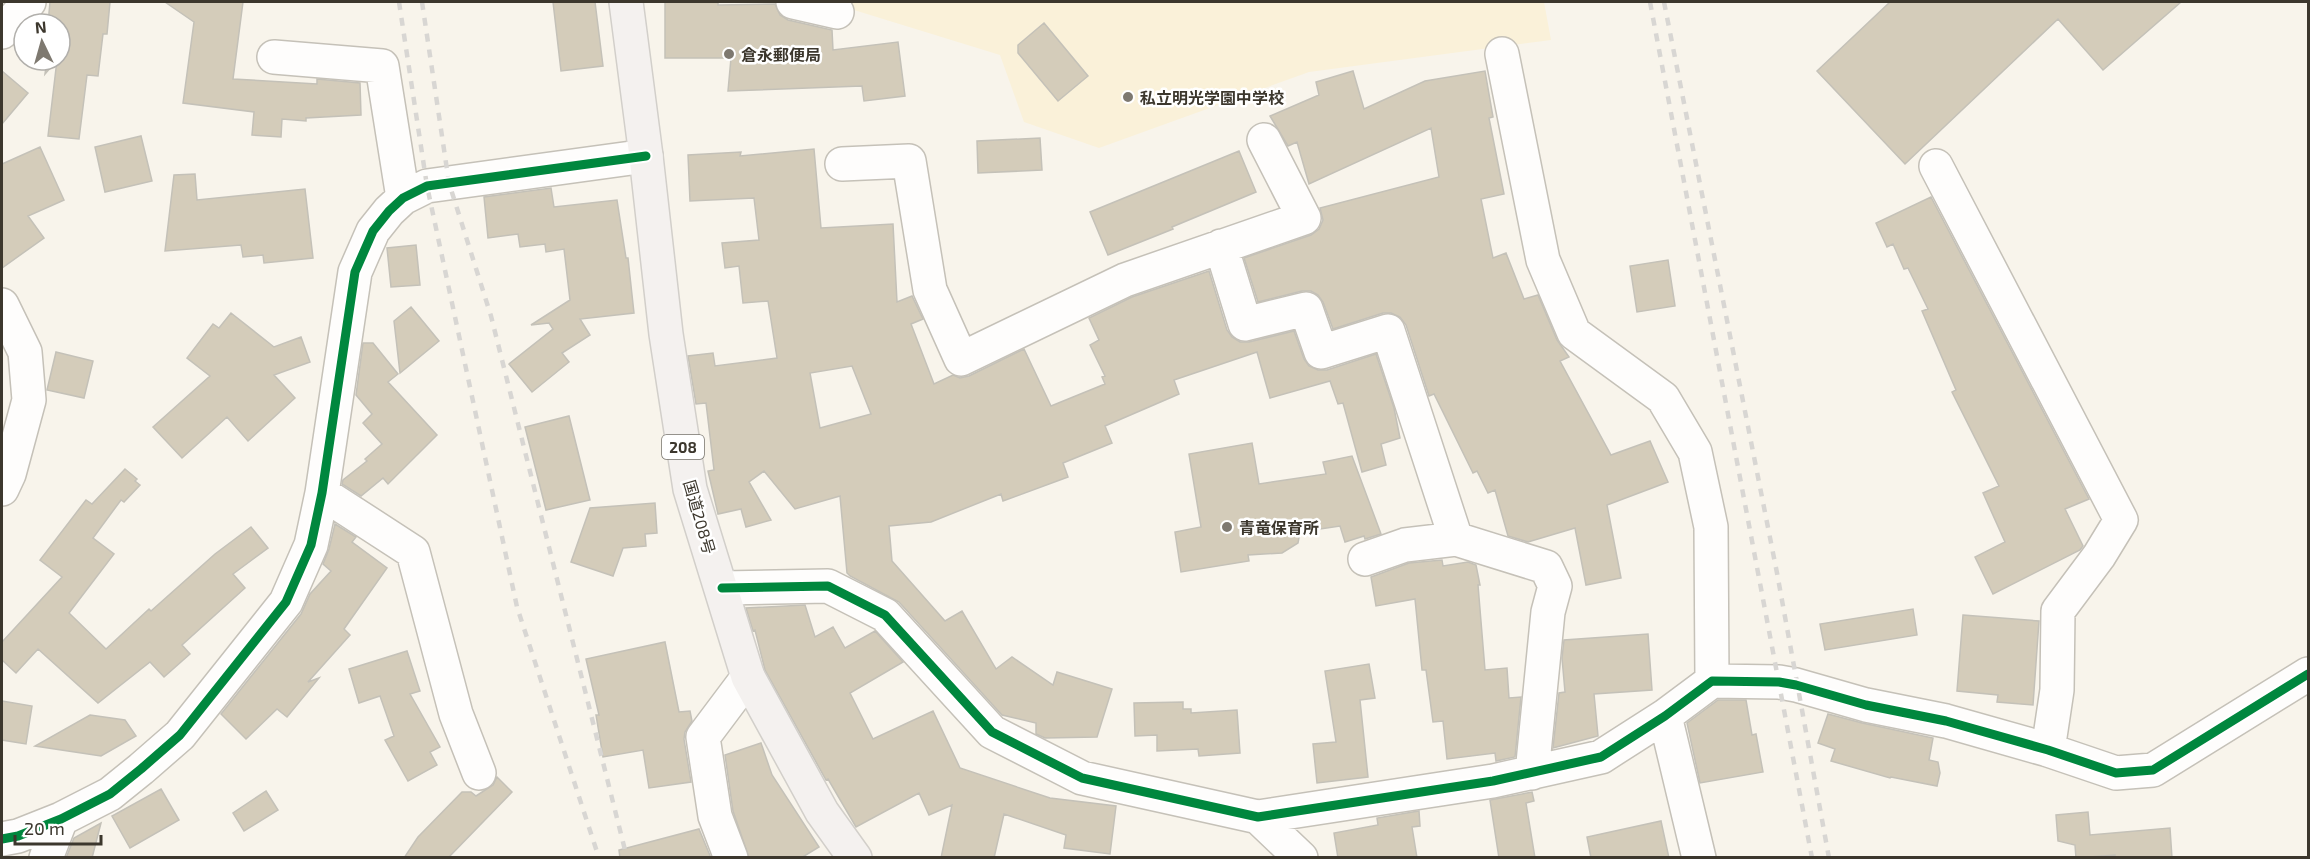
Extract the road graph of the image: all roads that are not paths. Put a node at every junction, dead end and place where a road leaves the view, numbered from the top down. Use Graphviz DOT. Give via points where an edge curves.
graph roads {
  1 [pos="29,2"];
  2 [pos="626,2"];
  3 [pos="793,2"];
  4 [pos="837,12"];
  5 [pos="2,32"];
  6 [pos="1502,54"];
  7 [pos="274,57"];
  8 [pos="1264,140"];
  9 [pos="646,156"];
  10 [pos="842,164"];
  11 [pos="1936,166"];
  12 [pos="403,198"];
  13 [pos="1221,246"];
  14 [pos="2,305"];
  15 [pos="2,489"];
  16 [pos="322,493"];
  17 [pos="1456,538"];
  18 [pos="1365,559"];
  19 [pos="722,588"];
  20 [pos="2308,674"];
  21 [pos="748,677"];
  22 [pos="1712,681"];
  23 [pos="1665,716"];
  24 [pos="2048,750"];
  25 [pos="1532,772"];
  26 [pos="479,773"];
  27 [pos="1258,817"];
  28 [pos="60,819"];
  29 [pos="2,839"];
  30 [pos="46,858"];
  31 [pos="731,858"];
  32 [pos="855,858"];
  33 [pos="1301,858"];
  34 [pos="1700,858"];
  1 -- 5 [label="street"];
  2 -- 9 [label="highway, 国道208号 / 208"];
  3 -- 4 [label="street"];
  6 -- 22 [label="street" via="1543,260 1574,333 1663,398 1695,452 1711,527"];
  7 -- 12 [label="street" via="382,66"];
  8 -- 13 [label="street" via="1304,218"];
  9 -- 12 [label="street" via="427,186"];
  9 -- 19 [label="highway, 国道208号 / 208" via="666,334 690,489"];
  10 -- 13 [label="street" via="909,161 930,290 961,359 1125,280"];
  11 -- 24 [label="street" via="2121,520 2058,611 2057,690"];
  12 -- 16 [label="street" via="374,231 355,272"];
  13 -- 17 [label="street" via="1245,324 1306,309 1321,352 1388,332"];
  14 -- 15 [label="street" via="25,352 29,400"];
  16 -- 26 [label="street" via="413,552 456,714"];
  16 -- 28 [label="street" via="311,545 286,602 180,735 110,794"];
  17 -- 18 [label="street" via="1405,545"];
  17 -- 25 [label="street" via="1546,567 1556,586 1548,612"];
  19 -- 21 [label="highway, 国道208号 / 208"];
  19 -- 27 [label="street" via="828,586 885,615 992,732 1082,778"];
  20 -- 24 [label="street" via="2153,770 2116,773"];
  21 -- 31 [label="street" via="704,737 715,816"];
  21 -- 32 [label="highway, 国道208号 / 208" via="822,812"];
  22 -- 23 [label="street"];
  22 -- 24 [label="street" via="1796,685"];
  23 -- 25 [label="street" via="1601,757"];
  23 -- 34 [label="street"];
  25 -- 27 [label="street"];
  27 -- 33 [label="street"];
  28 -- 29 [label="street"];
  28 -- 30 [label="street"];
}
